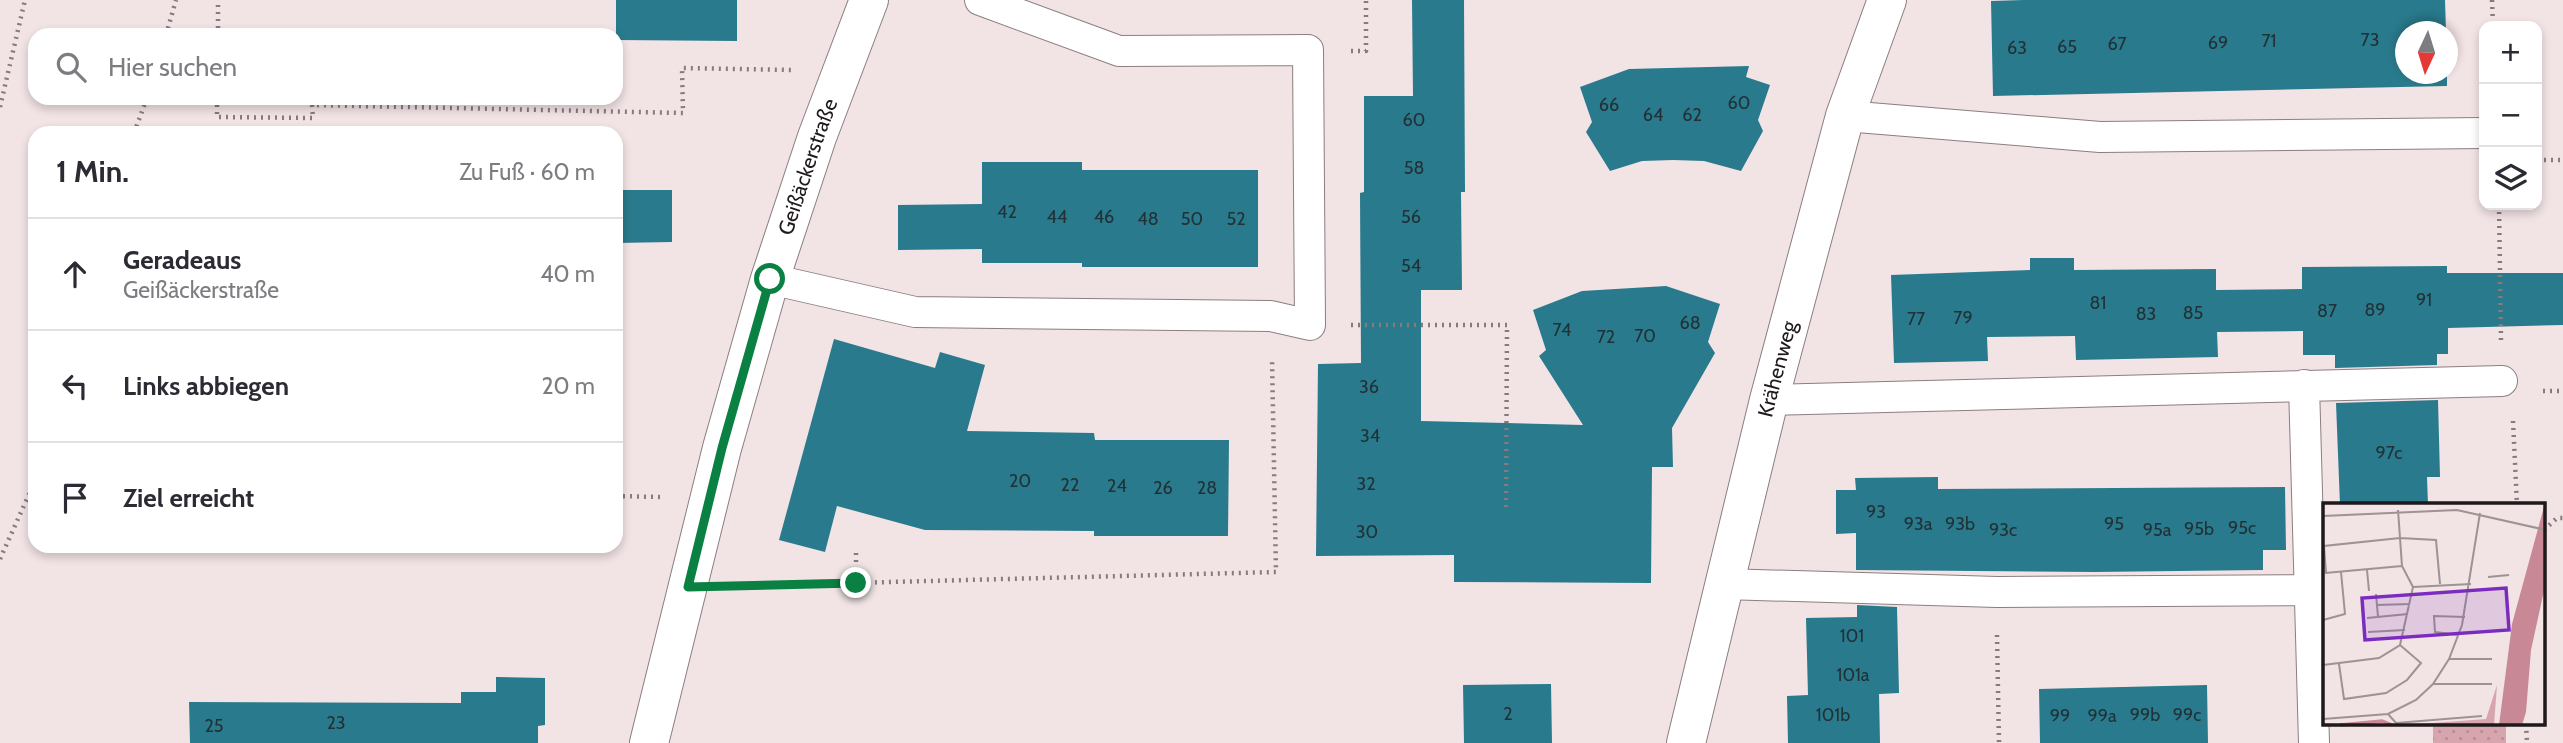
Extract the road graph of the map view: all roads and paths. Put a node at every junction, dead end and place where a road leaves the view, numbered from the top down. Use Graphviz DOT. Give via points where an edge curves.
graph roads {
  1 [pos="25,0"];
  2 [pos="176,0"];
  3 [pos="218,0"];
  4 [pos="869,0"];
  5 [pos="980,0"];
  6 [pos="1887,0"];
  7 [pos="2493,0"];
  8 [pos="2493,21"];
  9 [pos="168,28"];
  10 [pos="218,28"];
  11 [pos="843,71"];
  12 [pos="144,105"];
  13 [pos="217,105"];
  14 [pos="312,105"];
  15 [pos="312,105"];
  16 [pos="0,107"];
  17 [pos="1845,116"];
  18 [pos="137,126"];
  19 [pos="2479,133"];
  20 [pos="2542,160"];
  21 [pos="2563,160"];
  22 [pos="2499,210"];
  23 [pos="770,279"];
  24 [pos="1271,316"];
  25 [pos="1310,325"];
  26 [pos="2502,381"];
  27 [pos="2304,385"];
  28 [pos="1769,400"];
  29 [pos="28,497"];
  30 [pos="2517,503"];
  31 [pos="1506,507"];
  32 [pos="2563,518"];
  33 [pos="2546,528"];
  34 [pos="856,552"];
  35 [pos="0,559"];
  36 [pos="856,583"];
  37 [pos="1724,584"];
  38 [pos="688,587"];
  39 [pos="2309,590"];
  40 [pos="1997,592"];
  41 [pos="2319,666"];
  42 [pos="649,743"];
  43 [pos="1685,743"];
  44 [pos="1999,743"];
  45 [pos="2314,743"];
  1 -- 16 [label="path"];
  2 -- 9 [label="path"];
  3 -- 10 [label="path"];
  4 -- 11 [label="street, Geißäckerstraße"];
  5 -- 25 [label="lane" via="1119,51 1308,50"];
  6 -- 17 [label="street, Krähenweg"];
  7 -- 8 [label="path"];
  11 -- 14 [label="path" via="682,68 683,113"];
  11 -- 23 [label="street, Geißäckerstraße"];
  12 -- 18 [label="path"];
  13 -- 15 [label="path" via="216,117 313,118"];
  17 -- 19 [label="lane" via="2100,137"];
  17 -- 28 [label="street, Krähenweg"];
  20 -- 21 [label="path"];
  22 -- 26 [label="path"];
  23 -- 24 [label="lane" via="915,312"];
  23 -- 38 [label="street, Geißäckerstraße"];
  24 -- 25 [label="lane"];
  24 -- 36 [label="path" via="1276,572"];
  25 -- 31 [label="path" via="1507,325"];
  26 -- 27 [label="lane"];
  26 -- 30 [label="path" via="2514,423"];
  27 -- 28 [label="lane"];
  27 -- 39 [label="lane"];
  28 -- 37 [label="street, Krähenweg"];
  29 -- 35 [label="path"];
  32 -- 33 [label="path"];
  34 -- 36 [label="path"];
  36 -- 38 [label="path"];
  37 -- 40 [label="lane"];
  37 -- 43 [label="street, Krähenweg"];
  38 -- 42 [label="street, Geißäckerstraße"];
  39 -- 40 [label="lane"];
  39 -- 41 [label="lane"];
  40 -- 44 [label="path"];
  41 -- 45 [label="lane"];
}
